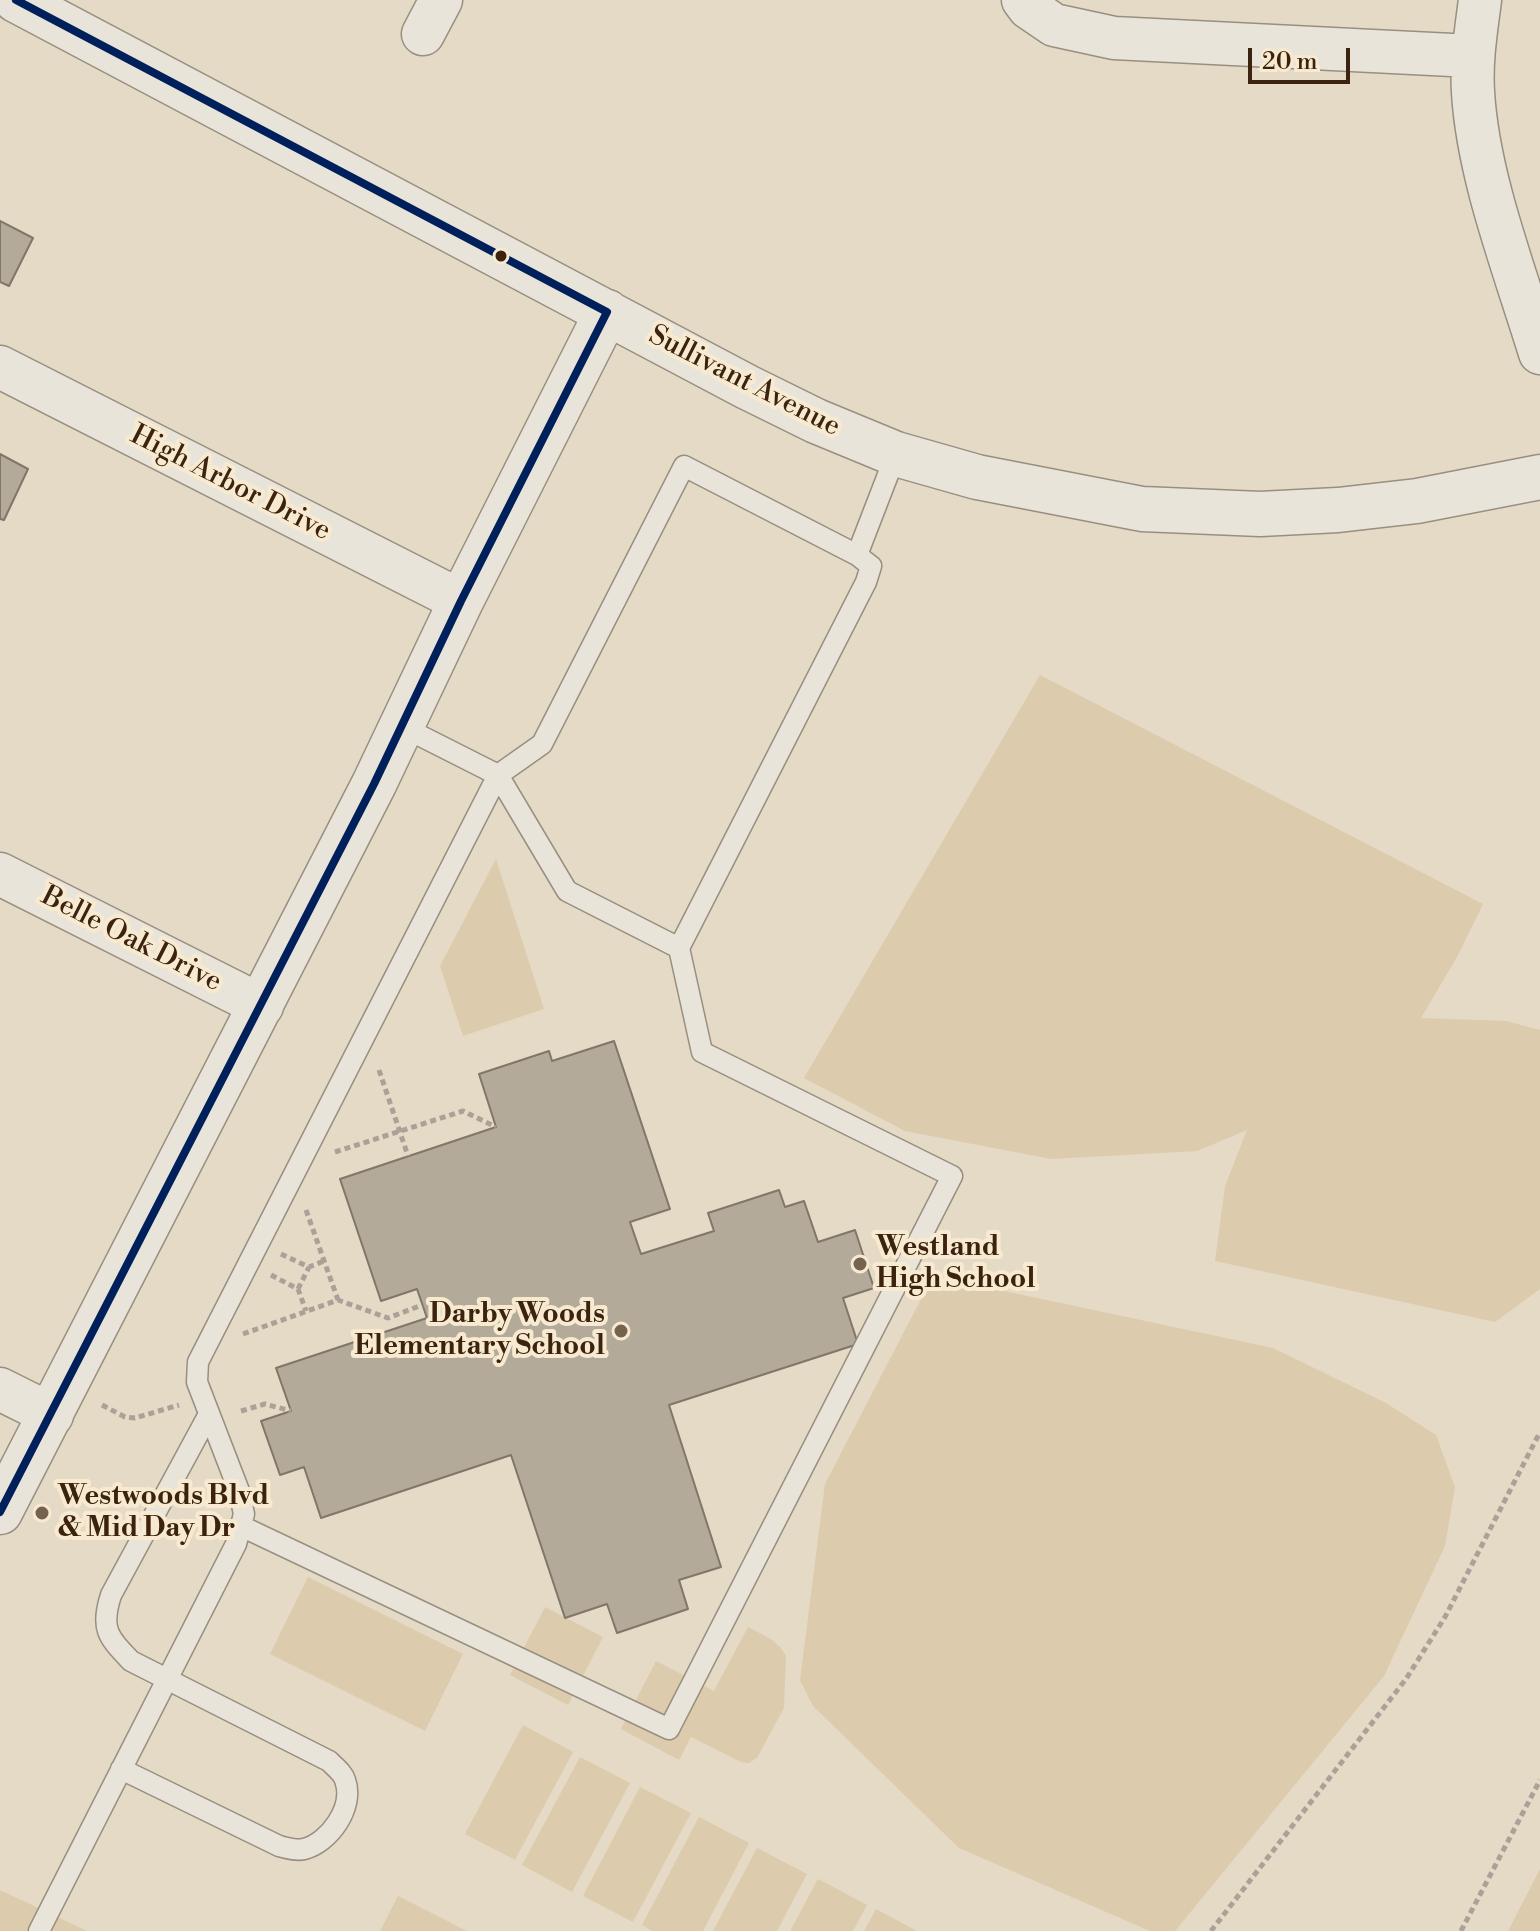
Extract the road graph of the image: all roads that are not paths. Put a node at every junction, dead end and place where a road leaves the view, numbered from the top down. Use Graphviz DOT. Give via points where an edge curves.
graph roads {
  1 [pos="16,0"];
  2 [pos="1023,0"];
  3 [pos="1480,0"];
  4 [pos="1472,56"];
  5 [pos="607,312"];
  6 [pos="1540,353"];
  7 [pos="0,367"];
  8 [pos="896,454"];
  9 [pos="1540,477"];
  10 [pos="857,555"];
  11 [pos="461,601"];
  12 [pos="403,727"];
  13 [pos="498,775"];
  14 [pos="0,874"];
  15 [pos="679,948"];
  16 [pos="262,1006"];
  17 [pos="0,1389"];
  18 [pos="206,1406"];
  19 [pos="52,1415"];
  20 [pos="0,1512"];
  21 [pos="241,1526"];
  22 [pos="167,1680"];
  23 [pos="121,1769"];
  24 [pos="39,1931"];
  1 -- 5 [label="street, Sullivant Avenue"];
  2 -- 4 [label="street" via="1054,25 1114,38"];
  3 -- 4 [label="street"];
  4 -- 6 [label="street" via="1484,165"];
  5 -- 8 [label="street, Sullivant Avenue" via="802,415"];
  5 -- 11 [label="street"];
  7 -- 11 [label="street, High Arbor Drive"];
  8 -- 9 [label="street, Sullivant Avenue" via="977,477 1142,509 1260,514 1385,506"];
  8 -- 10 [label="lane"];
  10 -- 13 [label="lane" via="684,466 542,744"];
  10 -- 15 [label="lane" via="871,566 866,582"];
  11 -- 12 [label="street"];
  12 -- 13 [label="lane"];
  12 -- 16 [label="street"];
  13 -- 15 [label="lane" via="567,891"];
  13 -- 18 [label="lane" via="198,1362 197,1382"];
  14 -- 16 [label="street, Belle Oak Drive"];
  15 -- 21 [label="lane" via="702,1052 952,1176 669,1729"];
  16 -- 19 [label="street"];
  17 -- 19 [label="street"];
  18 -- 21 [label="lane" via="239,1491"];
  18 -- 22 [label="lane" via="111,1595 104,1619 112,1641 131,1661"];
  19 -- 20 [label="street"];
  21 -- 22 [label="lane"];
  22 -- 23 [label="lane"];
  22 -- 23 [label="lane" via="329,1761 345,1778 344,1808 318,1844 300,1851 279,1846"];
  23 -- 24 [label="lane"];
}
